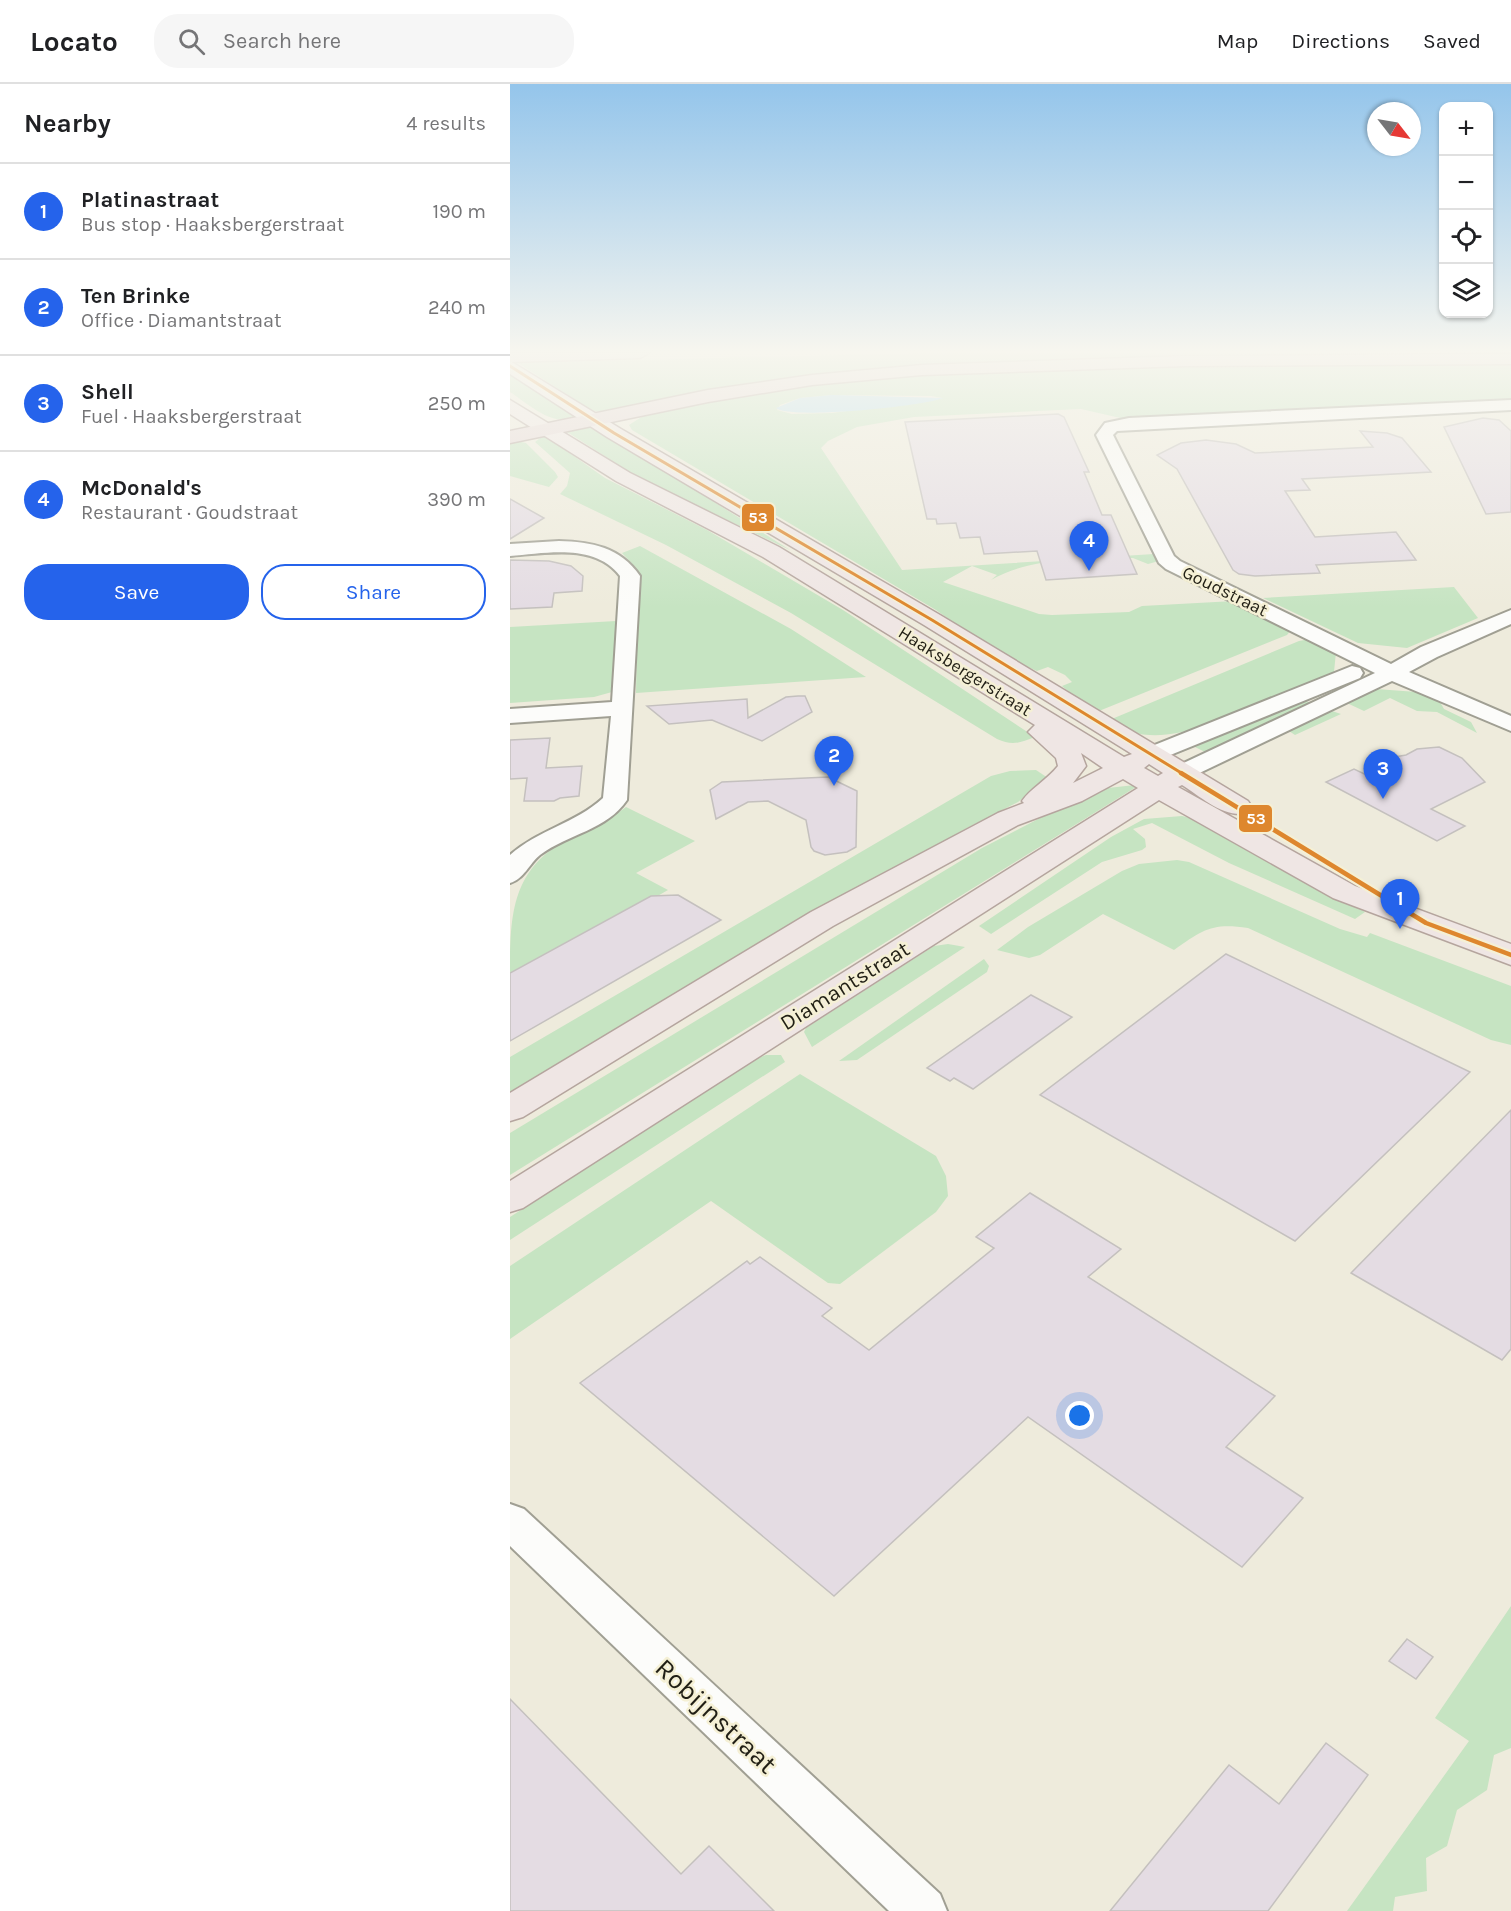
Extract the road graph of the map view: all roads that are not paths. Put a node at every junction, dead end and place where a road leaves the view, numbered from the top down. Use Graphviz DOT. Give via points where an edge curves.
graph roads {
  1 [pos="563,438"];
  2 [pos="625,438"];
  3 [pos="1106,438"];
  4 [pos="510,550"];
  5 [pos="1511,616"];
  6 [pos="922,644"];
  7 [pos="1385,669"];
  8 [pos="623,708"];
  9 [pos="510,716"];
  10 [pos="1511,724"];
  11 [pos="1150,755"];
  12 [pos="1123,768"];
  13 [pos="1170,780"];
  14 [pos="1008,819"];
  15 [pos="510,875"];
  16 [pos="1511,955"];
  17 [pos="510,1108"];
  18 [pos="510,1199"];
  19 [pos="510,1521"];
  20 [pos="922,1911"];
  1 -- 6 [label="main road, Haaksbergerstraat" via="623,477 732,530"];
  2 -- 11 [label="main road, Haaksbergerstraat"];
  3 -- 7 [label="street, Goudstraat" via="1166,559"];
  4 -- 8 [label="street" via="586,549 608,554 625,566 630,576"];
  5 -- 7 [label="street"];
  6 -- 12 [label="main road, Haaksbergerstraat"];
  6 -- 14 [label="main road" via="936,664 1058,743 1068,755 1072,766 1057,786"];
  7 -- 10 [label="street"];
  7 -- 11 [label="street" via="1335,678"];
  7 -- 13 [label="street"];
  8 -- 9 [label="street"];
  8 -- 15 [label="street" via="615,800 601,814 537,844 516,863"];
  11 -- 12 [label="main road"];
  11 -- 13 [label="main road, Haaksbergerstraat"];
  12 -- 13 [label="main road, Haaksbergerstraat"];
  12 -- 14 [label="main road" via="1071,795"];
  13 -- 16 [label="main road, Haaksbergerstraat" via="1344,892"];
  13 -- 18 [label="main road, Diamantstraat"];
  14 -- 17 [label="main road" via="822,919"];
  19 -- 20 [label="street, Robijnstraat"];
}
